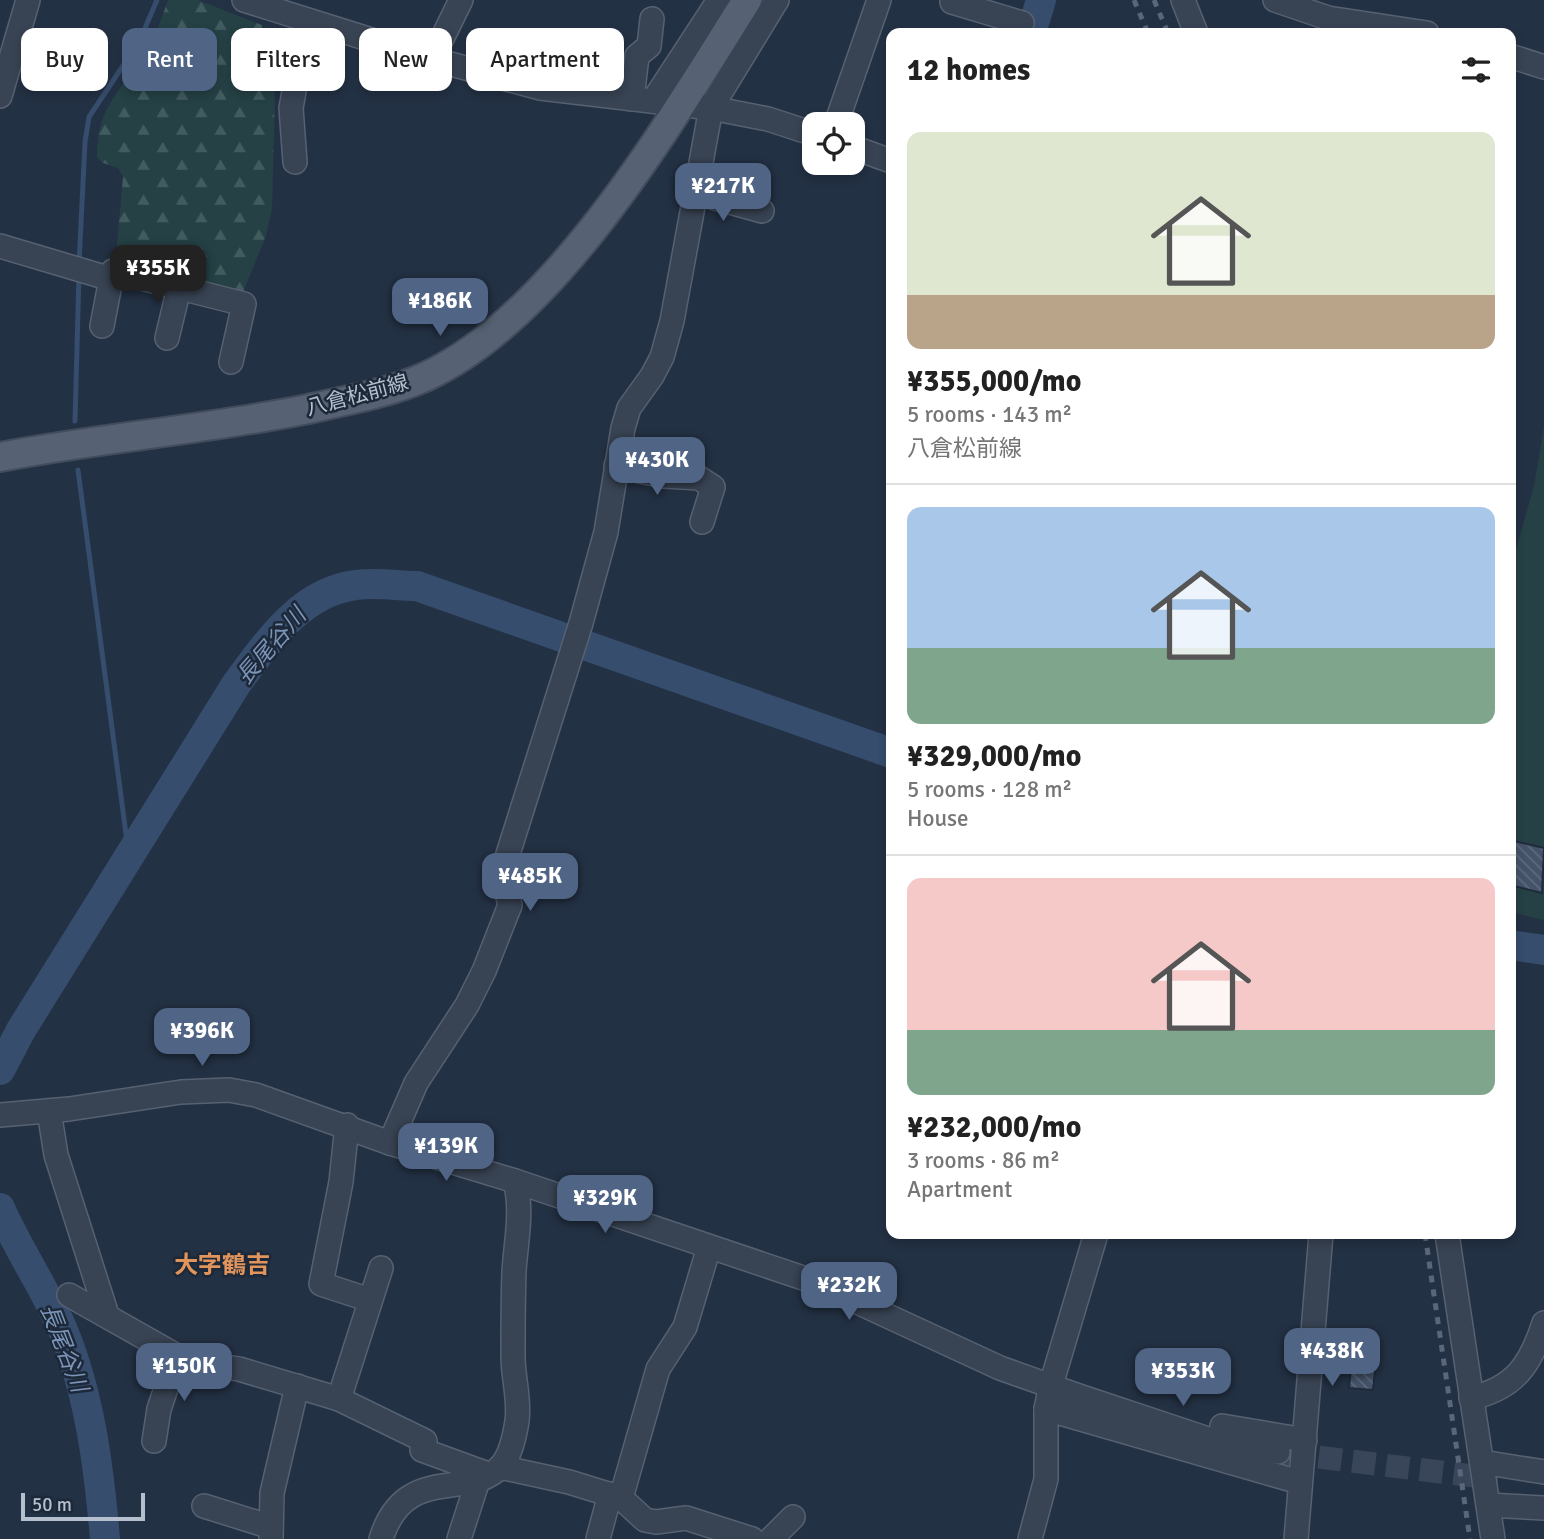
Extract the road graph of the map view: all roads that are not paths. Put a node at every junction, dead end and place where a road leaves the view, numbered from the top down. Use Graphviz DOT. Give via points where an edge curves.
graph roads {
  1 [pos="28,0"];
  2 [pos="244,0"];
  3 [pos="461,0"];
  4 [pos="719,0"];
  5 [pos="747,0"];
  6 [pos="776,0"];
  7 [pos="879,0"];
  8 [pos="1183,0"];
  9 [pos="1275,0"];
  10 [pos="952,2"];
  11 [pos="652,19"];
  12 [pos="307,20"];
  13 [pos="1022,23"];
  14 [pos="990,24"];
  15 [pos="447,28"];
  16 [pos="1194,28"];
  17 [pos="1394,28"];
  18 [pos="359,36"];
  19 [pos="1516,58"];
  20 [pos="452,64"];
  21 [pos="1544,67"];
  22 [pos="0,96"];
  23 [pos="656,100"];
  24 [pos="711,108"];
  25 [pos="840,112"];
  26 [pos="802,130"];
  27 [pos="865,152"];
  28 [pos="886,159"];
  29 [pos="295,162"];
  30 [pos="697,193"];
  31 [pos="762,211"];
  32 [pos="0,246"];
  33 [pos="111,279"];
  34 [pos="180,288"];
  35 [pos="103,326"];
  36 [pos="167,338"];
  37 [pos="231,362"];
  38 [pos="0,457"];
  39 [pos="616,466"];
  40 [pos="702,522"];
  41 [pos="49,1111"];
  42 [pos="0,1115"];
  43 [pos="347,1125"];
  44 [pos="390,1143"];
  45 [pos="515,1181"];
  46 [pos="1095,1239"];
  47 [pos="1321,1239"];
  48 [pos="1448,1239"];
  49 [pos="709,1247"];
  50 [pos="381,1268"];
  51 [pos="69,1295"];
  52 [pos="370,1300"];
  53 [pos="107,1315"];
  54 [pos="1544,1323"];
  55 [pos="177,1356"];
  56 [pos="1053,1378"];
  57 [pos="297,1386"];
  58 [pos="1471,1398"];
  59 [pos="339,1399"];
  60 [pos="1046,1409"];
  61 [pos="1305,1440"];
  62 [pos="154,1441"];
  63 [pos="1278,1452"];
  64 [pos="1490,1470"];
  65 [pos="1544,1472"];
  66 [pos="489,1473"];
  67 [pos="1299,1482"];
  68 [pos="1544,1485"];
  69 [pos="616,1496"];
  70 [pos="1488,1505"];
  71 [pos="204,1506"];
  72 [pos="1544,1508"];
  73 [pos="793,1517"];
  74 [pos="271,1533"];
  75 [pos="381,1539"];
  76 [pos="459,1539"];
  77 [pos="598,1539"];
  78 [pos="752,1539"];
  79 [pos="771,1539"];
  80 [pos="1030,1539"];
  81 [pos="1296,1539"];
  82 [pos="1493,1539"];
  1 -- 22 [label="street"];
  2 -- 12 [label="street"];
  3 -- 15 [label="street"];
  4 -- 23 [label="street"];
  5 -- 23 [label="main road, 八倉松前線"];
  6 -- 24 [label="street"];
  7 -- 25 [label="street"];
  8 -- 16 [label="street"];
  9 -- 17 [label="street" via="1328,18"];
  10 -- 14 [label="street"];
  11 -- 23 [label="street" via="649,46 637,56"];
  12 -- 18 [label="street"];
  12 -- 29 [label="street" via="291,108"];
  13 -- 14 [label="street"];
  19 -- 21 [label="street"];
  20 -- 23 [label="street" via="540,88"];
  23 -- 24 [label="street"];
  23 -- 38 [label="main road, 八倉松前線" via="549,283 481,342 426,376 368,396 245,422"];
  24 -- 26 [label="street"];
  24 -- 30 [label="street"];
  27 -- 28 [label="street"];
  30 -- 31 [label="street"];
  30 -- 39 [label="street" via="672,321 652,376 629,408"];
  32 -- 33 [label="street"];
  33 -- 34 [label="street" via="113,271"];
  33 -- 35 [label="street"];
  34 -- 36 [label="street"];
  34 -- 37 [label="street" via="244,304"];
  39 -- 40 [label="street" via="699,478 713,487"];
  39 -- 44 [label="street" via="606,532 502,873 510,905 476,990 416,1083"];
  41 -- 42 [label="street"];
  41 -- 43 [label="street" via="181,1092 229,1090"];
  41 -- 53 [label="street" via="56,1155"];
  43 -- 44 [label="street"];
  43 -- 52 [label="street" via="321,1284"];
  44 -- 45 [label="street"];
  45 -- 49 [label="street"];
  45 -- 66 [label="street" via="520,1199 513,1349 517,1420 507,1455"];
  46 -- 56 [label="street"];
  47 -- 61 [label="street"];
  48 -- 58 [label="street"];
  49 -- 56 [label="street" via="812,1281 1000,1368"];
  49 -- 69 [label="street" via="685,1327 658,1369"];
  50 -- 52 [label="street"];
  51 -- 53 [label="street"];
  52 -- 59 [label="street"];
  53 -- 55 [label="street"];
  54 -- 58 [label="street" via="1534,1355 1519,1373 1497,1389"];
  55 -- 57 [label="street"];
  55 -- 62 [label="street" via="159,1409"];
  56 -- 60 [label="street"];
  56 -- 61 [label="street" via="1208,1424"];
  56 -- 63 [label="street" via="1205,1438"];
  57 -- 59 [label="street"];
  57 -- 74 [label="street" via="272,1493"];
  58 -- 64 [label="street"];
  59 -- 66 [label="street" via="425,1441 422,1450"];
  60 -- 67 [label="street"];
  60 -- 80 [label="street" via="1046,1479"];
  61 -- 67 [label="street"];
  64 -- 65 [label="street"];
  64 -- 68 [label="street"];
  64 -- 70 [label="street"];
  66 -- 69 [label="street"];
  66 -- 75 [label="street" via="412,1496 391,1515"];
  66 -- 76 [label="street"];
  67 -- 81 [label="street"];
  69 -- 77 [label="street"];
  69 -- 78 [label="street" via="645,1520 686,1518"];
  70 -- 72 [label="street"];
  70 -- 82 [label="street"];
  71 -- 74 [label="street"];
  73 -- 79 [label="street"];
}
